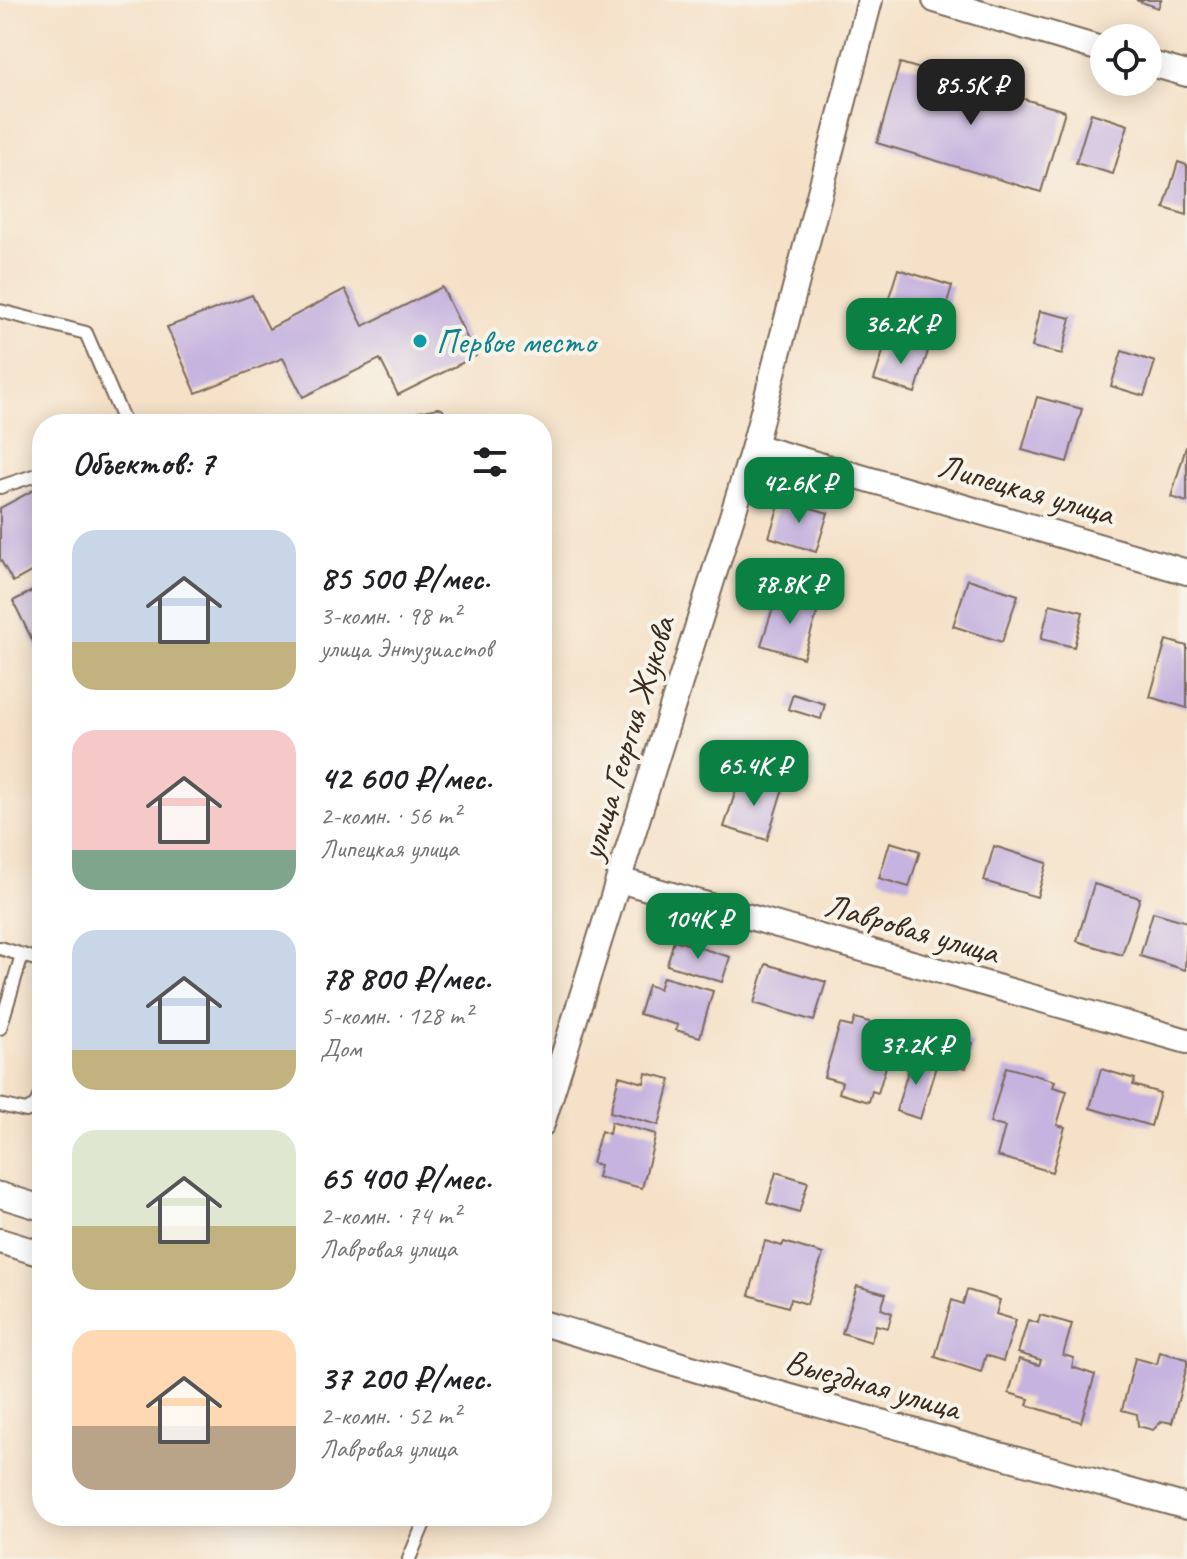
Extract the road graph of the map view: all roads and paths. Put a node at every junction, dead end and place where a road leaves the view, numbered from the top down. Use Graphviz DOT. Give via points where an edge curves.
graph roads {
  1 [pos="870,0"];
  2 [pos="935,0"];
  3 [pos="1090,46"];
  4 [pos="1162,67"];
  5 [pos="1187,74"];
  6 [pos="0,311"];
  7 [pos="121,414"];
  8 [pos="754,446"];
  9 [pos="32,476"];
  10 [pos="0,487"];
  11 [pos="1187,572"];
  12 [pos="619,880"];
  13 [pos="0,948"];
  14 [pos="22,955"];
  15 [pos="32,958"];
  16 [pos="0,1028"];
  17 [pos="1187,1041"];
  18 [pos="552,1092"];
  19 [pos="0,1105"];
  20 [pos="32,1108"];
  21 [pos="0,1195"];
  22 [pos="32,1205"];
  23 [pos="0,1241"];
  24 [pos="32,1251"];
  25 [pos="552,1326"];
  26 [pos="1187,1507"];
  27 [pos="423,1526"];
  28 [pos="409,1559"];
  1 -- 8 [label="street, улица Георгия Жукова"];
  2 -- 3 [label="street"];
  4 -- 5 [label="street"];
  6 -- 7 [label="lane" via="86,333"];
  8 -- 11 [label="street, Липецкая улица"];
  8 -- 12 [label="street, улица Георгия Жукова"];
  9 -- 10 [label="lane"];
  12 -- 17 [label="street, Лавровая улица"];
  12 -- 18 [label="street, улица Георгия Жукова"];
  13 -- 14 [label="lane"];
  14 -- 15 [label="lane"];
  14 -- 16 [label="lane"];
  19 -- 20 [label="lane"];
  21 -- 22 [label="street"];
  23 -- 24 [label="street"];
  25 -- 26 [label="street, Выездная улица"];
  27 -- 28 [label="lane"];
}
